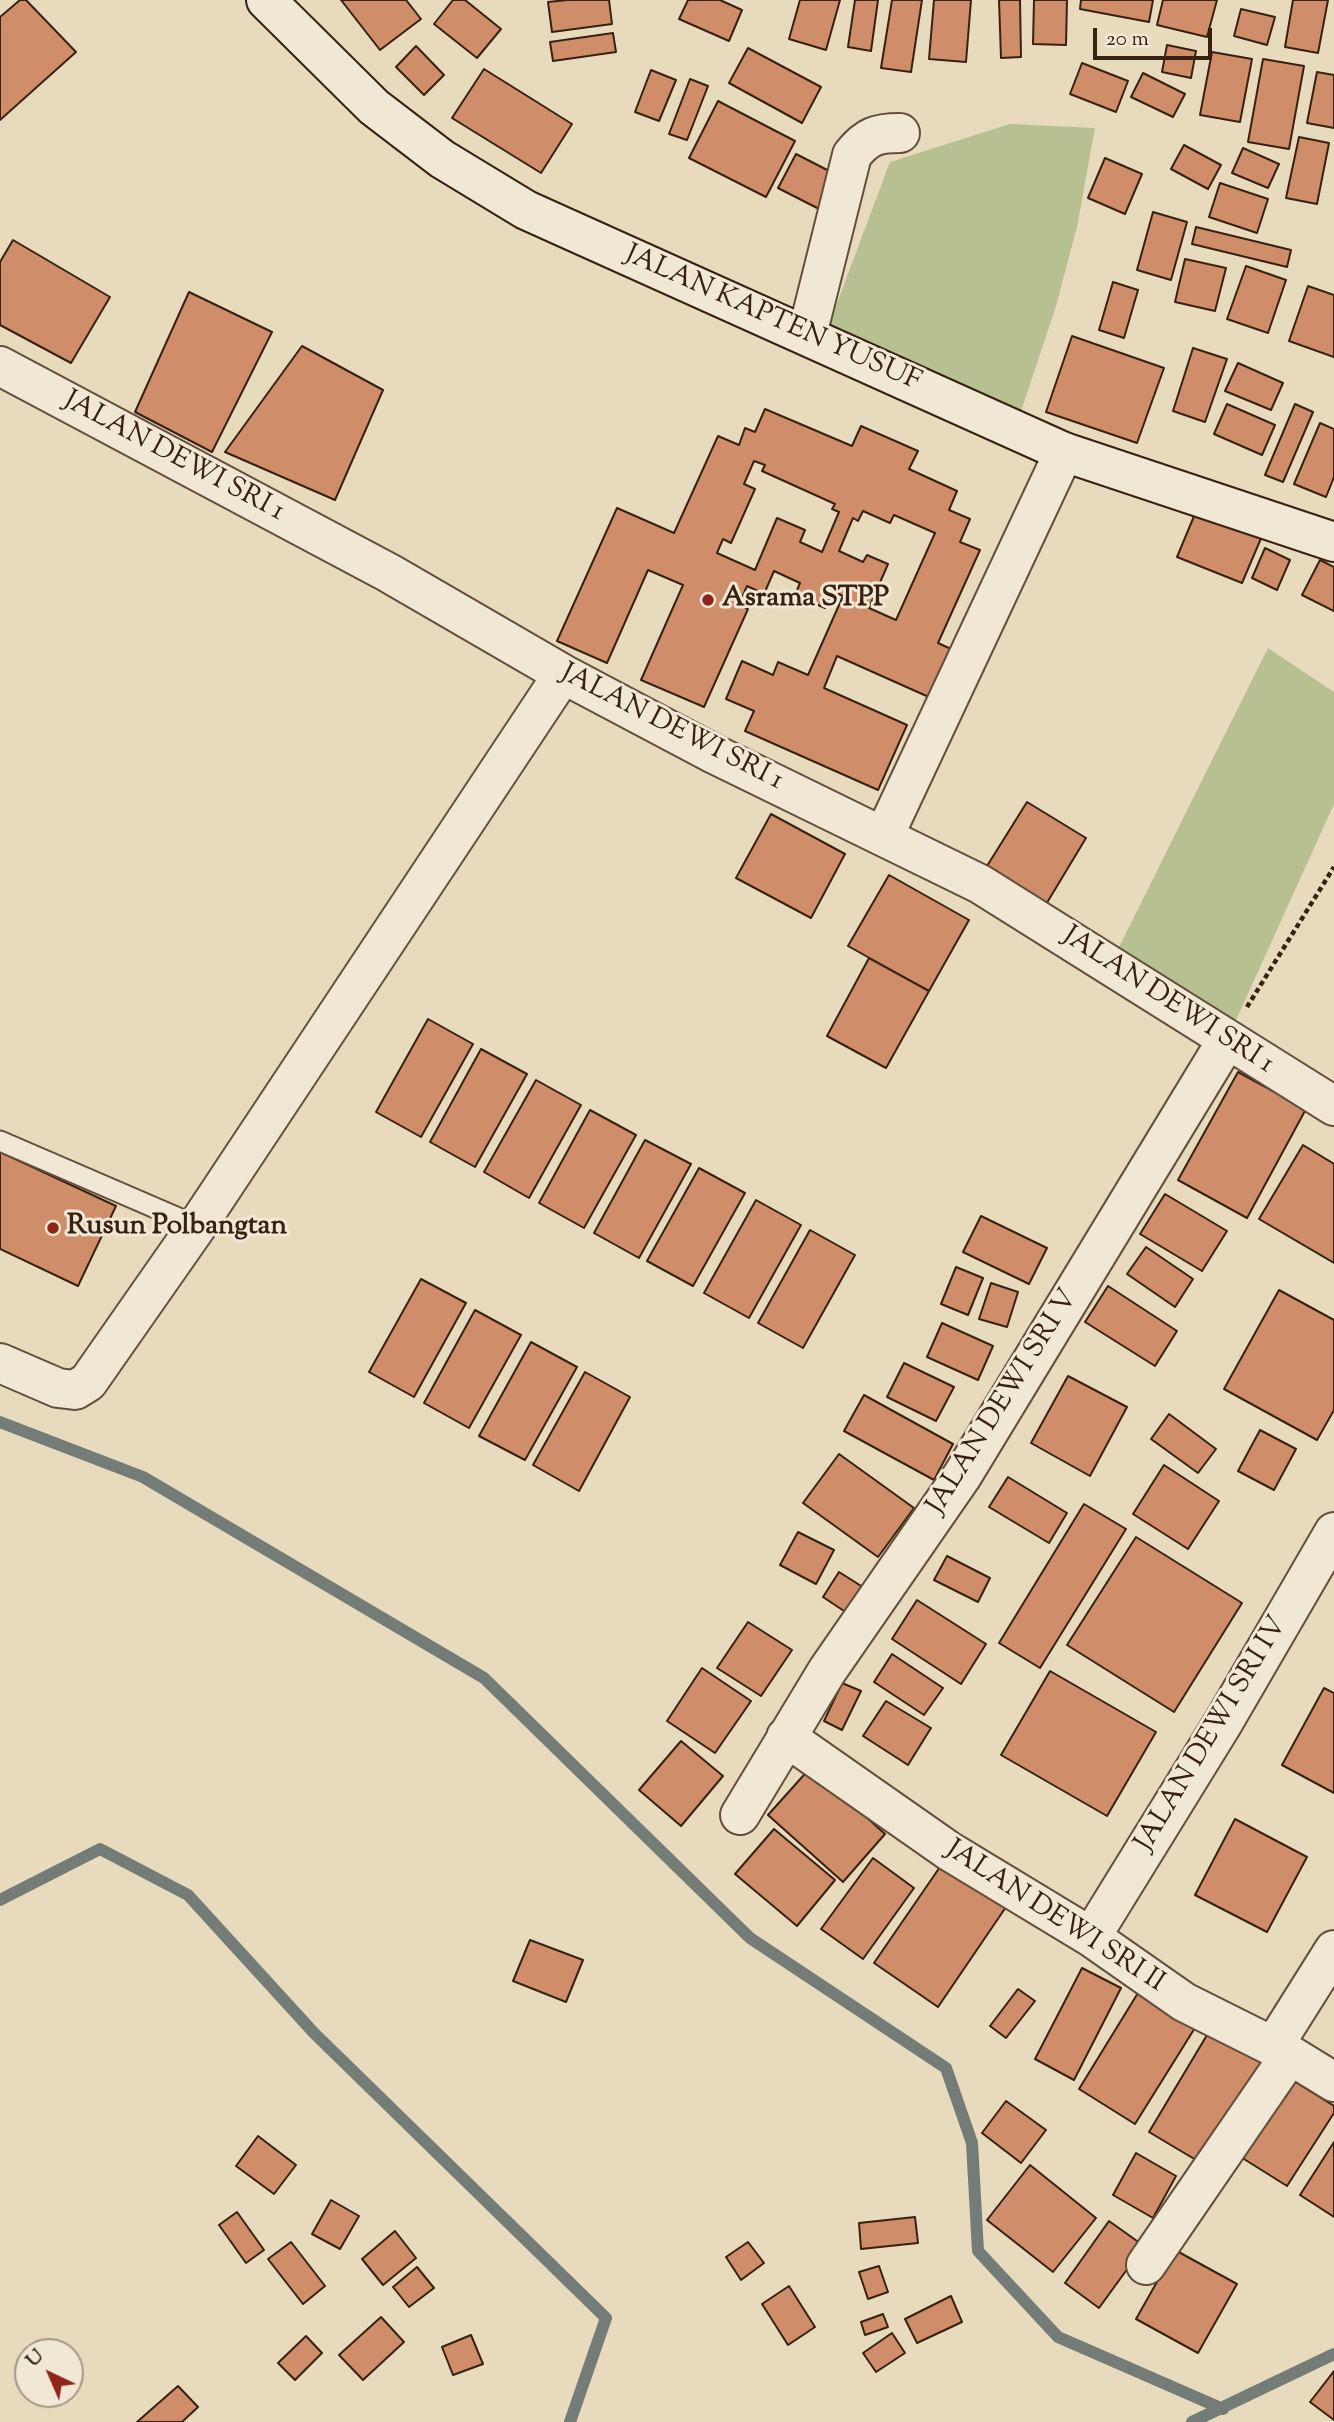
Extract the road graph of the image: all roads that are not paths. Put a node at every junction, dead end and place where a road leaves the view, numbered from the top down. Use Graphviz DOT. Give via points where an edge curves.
graph roads {
  1 [pos="266,0"];
  2 [pos="900,133"];
  3 [pos="807,335"];
  4 [pos="0,366"];
  5 [pos="1064,452"];
  6 [pos="1334,542"];
  7 [pos="563,674"];
  8 [pos="884,836"];
  9 [pos="1219,1052"];
  10 [pos="1334,1105"];
  11 [pos="0,1142"];
  12 [pos="197,1226"];
  13 [pos="0,1363"];
  14 [pos="1334,1532"];
  15 [pos="786,1737"];
  16 [pos="740,1815"];
  17 [pos="1091,1937"];
  18 [pos="1334,1950"];
  19 [pos="1282,2051"];
  20 [pos="1334,2082"];
  21 [pos="1146,2265"];
  1 -- 3 [label="street, JALAN KAPTEN YUSUF" via="374,107 442,159 526,211"];
  2 -- 3 [label="street" via="878,133 864,139 852,155"];
  3 -- 5 [label="street, JALAN KAPTEN YUSUF"];
  4 -- 7 [label="street, JALAN DEWI SRI 1" via="389,573"];
  5 -- 6 [label="street, JALAN KAPTEN YUSUF"];
  5 -- 8 [label="street"];
  7 -- 8 [label="street, JALAN DEWI SRI 1"];
  7 -- 12 [label="street"];
  8 -- 9 [label="street, JALAN DEWI SRI 1" via="1000,896"];
  9 -- 10 [label="street, JALAN DEWI SRI 1"];
  9 -- 15 [label="street, JALAN DEWI SRI V" via="962,1476"];
  11 -- 12 [label="lane"];
  12 -- 13 [label="street" via="88,1382 75,1390 58,1388"];
  14 -- 17 [label="street, JALAN DEWI SRI IV"];
  15 -- 16 [label="street, JALAN DEWI SRI V"];
  15 -- 17 [label="street, JALAN DEWI SRI II" via="950,1851"];
  17 -- 19 [label="street, JALAN DEWI SRI II" via="1184,2002"];
  18 -- 19 [label="street"];
  19 -- 20 [label="street, JALAN DEWI SRI II"];
  19 -- 21 [label="street"];
}
